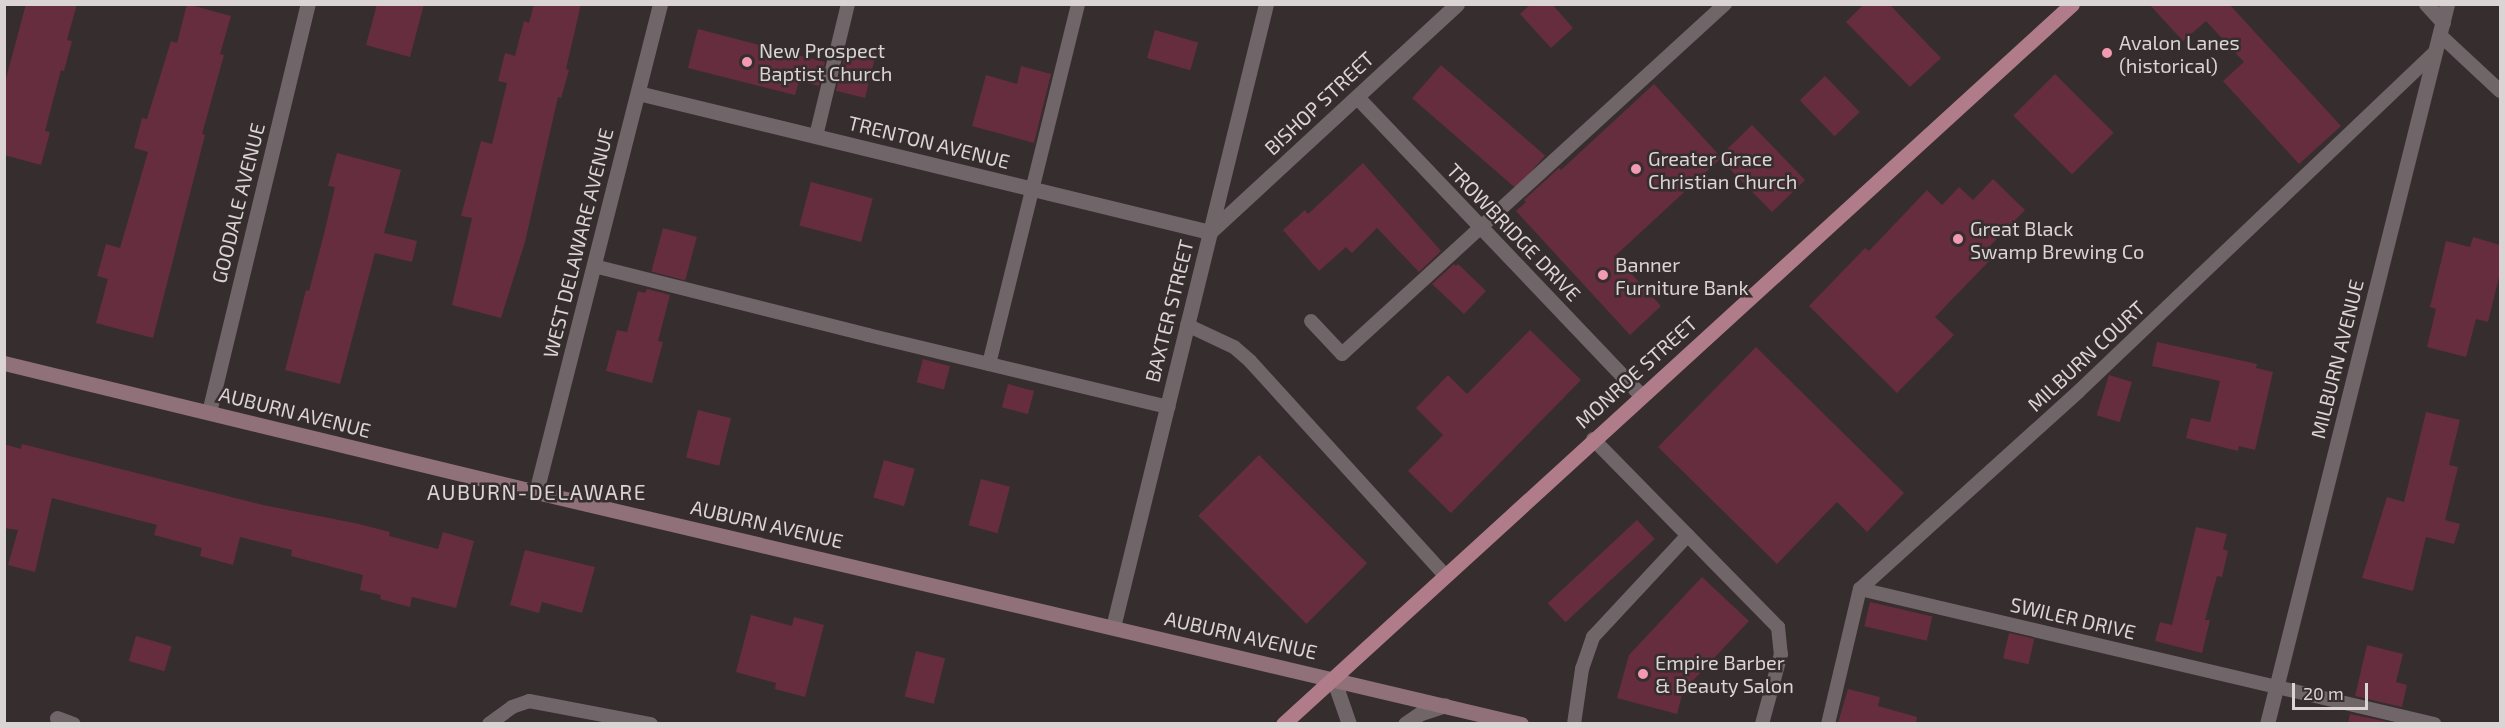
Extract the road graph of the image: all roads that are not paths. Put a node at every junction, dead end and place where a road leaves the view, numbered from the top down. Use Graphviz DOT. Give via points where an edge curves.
graph roads {
  1 [pos="308,4"];
  2 [pos="660,4"];
  3 [pos="848,4"];
  4 [pos="1078,4"];
  5 [pos="1266,4"];
  6 [pos="1457,4"];
  7 [pos="1725,4"];
  8 [pos="2426,4"];
  9 [pos="2447,4"];
  10 [pos="2069,5"];
  11 [pos="2441,29"];
  12 [pos="2435,52"];
  13 [pos="2500,91"];
  14 [pos="638,93"];
  15 [pos="1357,97"];
  16 [pos="816,136"];
  17 [pos="1031,189"];
  18 [pos="1481,228"];
  19 [pos="1210,232"];
  20 [pos="594,266"];
  21 [pos="1311,321"];
  22 [pos="1187,325"];
  23 [pos="4,363"];
  24 [pos="989,364"];
  25 [pos="1641,395"];
  26 [pos="1167,406"];
  27 [pos="208,412"];
  28 [pos="1593,439"];
  29 [pos="536,492"];
  30 [pos="1688,536"];
  31 [pos="1445,575"];
  32 [pos="1860,589"];
  33 [pos="1113,627"];
  34 [pos="1333,678"];
  35 [pos="2277,686"];
  36 [pos="1446,705"];
  37 [pos="57,718"];
  38 [pos="73,723"];
  39 [pos="489,723"];
  40 [pos="651,723"];
  41 [pos="1283,723"];
  42 [pos="1349,723"];
  43 [pos="1405,723"];
  44 [pos="1521,723"];
  45 [pos="1574,723"];
  46 [pos="1762,723"];
  47 [pos="1828,723"];
  48 [pos="2268,723"];
  49 [pos="2434,723"];
  1 -- 27 [label="street, GOODALE AVENUE"];
  2 -- 14 [label="street, WEST DELAWARE AVENUE"];
  3 -- 16 [label="lane"];
  4 -- 17 [label="lane"];
  5 -- 19 [label="street, BAXTER STREET"];
  6 -- 15 [label="street, BISHOP STREET"];
  7 -- 18 [label="lane"];
  8 -- 11 [label="street"];
  9 -- 11 [label="street, MILBURN AVENUE"];
  10 -- 25 [label="main road, MONROE STREET"];
  11 -- 12 [label="street, MILBURN AVENUE"];
  11 -- 13 [label="lane"];
  12 -- 32 [label="lane, MILBURN COURT" via="2079,391"];
  12 -- 35 [label="street, MILBURN AVENUE"];
  14 -- 16 [label="street, TRENTON AVENUE"];
  14 -- 20 [label="street, WEST DELAWARE AVENUE"];
  15 -- 18 [label="street, TROWBRIDGE DRIVE"];
  15 -- 19 [label="street, BISHOP STREET"];
  16 -- 17 [label="street, TRENTON AVENUE"];
  17 -- 19 [label="street, TRENTON AVENUE"];
  17 -- 24 [label="lane"];
  18 -- 21 [label="lane" via="1342,354"];
  18 -- 25 [label="street, TROWBRIDGE DRIVE"];
  19 -- 22 [label="street, BAXTER STREET"];
  20 -- 24 [label="lane"];
  20 -- 29 [label="street, WEST DELAWARE AVENUE"];
  22 -- 26 [label="street, BAXTER STREET"];
  22 -- 31 [label="lane" via="1234,347 1250,361"];
  23 -- 27 [label="street, AUBURN AVENUE"];
  24 -- 26 [label="lane"];
  25 -- 28 [label="main road, MONROE STREET"];
  26 -- 33 [label="street, BAXTER STREET"];
  27 -- 29 [label="street, AUBURN AVENUE"];
  28 -- 30 [label="lane"];
  28 -- 31 [label="main road, MONROE STREET"];
  29 -- 33 [label="street, AUBURN AVENUE"];
  30 -- 45 [label="lane" via="1593,637 1582,669"];
  30 -- 46 [label="lane" via="1778,627 1781,654"];
  31 -- 34 [label="main road, MONROE STREET"];
  32 -- 35 [label="lane, SWILER DRIVE"];
  32 -- 47 [label="lane"];
  33 -- 34 [label="street, AUBURN AVENUE"];
  34 -- 36 [label="street, AUBURN AVENUE"];
  34 -- 41 [label="main road, MONROE STREET"];
  34 -- 42 [label="street"];
  35 -- 48 [label="street, MILBURN AVENUE"];
  35 -- 49 [label="lane, SWILER DRIVE"];
  36 -- 43 [label="street"];
  36 -- 44 [label="street, AUBURN AVENUE"];
  37 -- 38 [label="street"];
  39 -- 40 [label="lane" via="529,701"];
}
